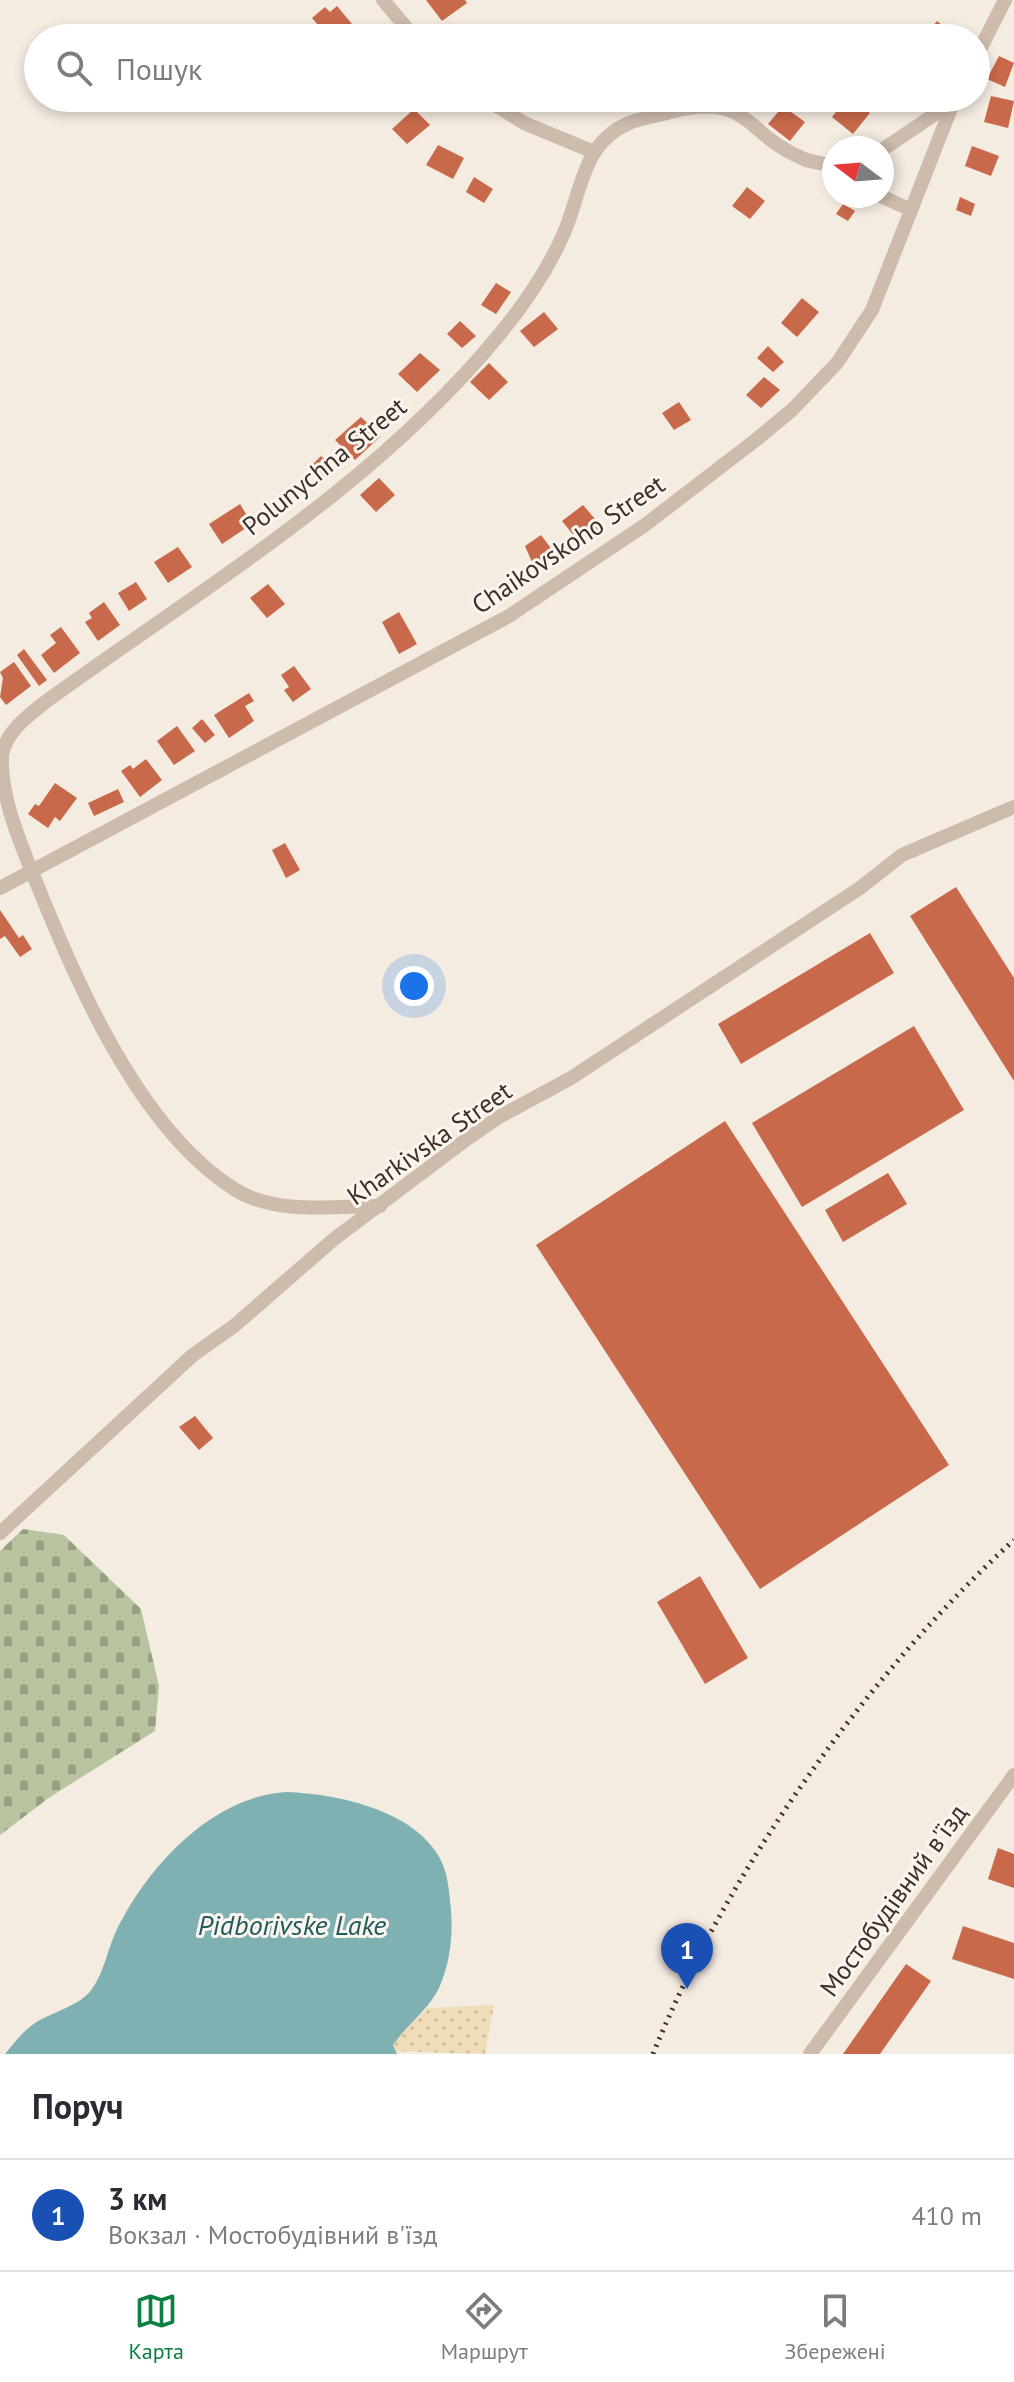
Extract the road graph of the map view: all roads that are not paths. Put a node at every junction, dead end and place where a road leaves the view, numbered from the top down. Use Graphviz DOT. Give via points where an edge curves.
graph roads {
  1 [pos="383,0"];
  2 [pos="1005,0"];
  3 [pos="403,24"];
  4 [pos="990,29"];
  5 [pos="506,112"];
  6 [pos="669,112"];
  7 [pos="736,112"];
  8 [pos="937,112"];
  9 [pos="949,112"];
  10 [pos="894,142"];
  11 [pos="594,152"];
  12 [pos="804,159"];
  13 [pos="822,163"];
  14 [pos="822,168"];
  15 [pos="894,202"];
  16 [pos="911,210"];
  17 [pos="1014,807"];
  18 [pos="31,871"];
  19 [pos="0,888"];
  20 [pos="380,1206"];
  21 [pos="0,1533"];
  22 [pos="1014,1775"];
  23 [pos="810,2054"];
  1 -- 3 [label="street"];
  2 -- 4 [label="street"];
  5 -- 11 [label="street"];
  6 -- 11 [label="street, Polunychna Street" via="630,122 603,137"];
  7 -- 12 [label="street, Polunychna Street"];
  8 -- 10 [label="street"];
  9 -- 16 [label="street, Chaikovskoho Street"];
  11 -- 18 [label="street, Polunychna Street" via="564,232 523,303 418,425 314,510 48,700 13,732 2,755 3,780"];
  12 -- 13 [label="street, Polunychna Street"];
  12 -- 14 [label="street"];
  15 -- 16 [label="street"];
  16 -- 18 [label="street, Chaikovskoho Street" via="872,310 837,363 792,410 655,517 509,616"];
  17 -- 20 [label="street, Kharkivska Street" via="902,855 571,1078 499,1117"];
  18 -- 19 [label="street, Chaikovskoho Street"];
  18 -- 20 [label="street, Polunychna Street" via="85,998 145,1097 195,1156 234,1189 262,1201"];
  20 -- 21 [label="street, Kharkivska Street" via="193,1355"];
  22 -- 23 [label="street, Мостобудівний в'їзд"];
}
